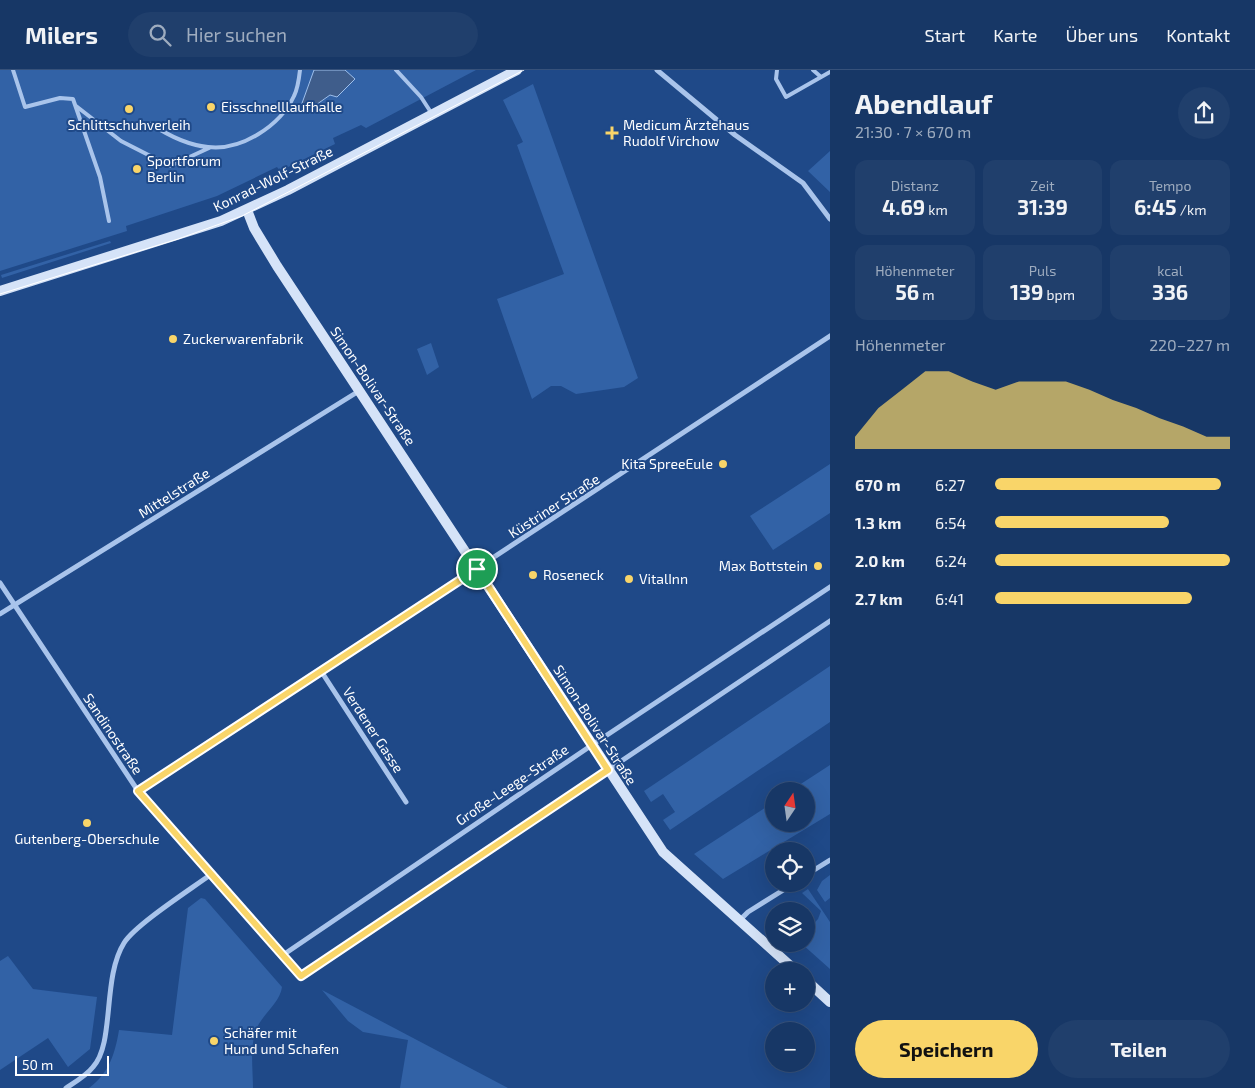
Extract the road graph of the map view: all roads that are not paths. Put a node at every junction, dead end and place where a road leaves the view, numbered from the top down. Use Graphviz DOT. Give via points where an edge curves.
graph roads {
  1 [pos="13,70"];
  2 [pos="300,70"];
  3 [pos="396,70"];
  4 [pos="517,70"];
  5 [pos="657,70"];
  6 [pos="777,70"];
  7 [pos="813,70"];
  8 [pos="830,72"];
  9 [pos="821,78"];
  10 [pos="76,106"];
  11 [pos="432,114"];
  12 [pos="151,124"];
  13 [pos="210,148"];
  14 [pos="247,210"];
  15 [pos="830,219"];
  16 [pos="109,221"];
  17 [pos="0,291"];
  18 [pos="830,336"];
  19 [pos="359,390"];
  20 [pos="477,569"];
  21 [pos="0,583"];
  22 [pos="830,587"];
  23 [pos="15,605"];
  24 [pos="0,614"];
  25 [pos="830,621"];
  26 [pos="321,671"];
  27 [pos="592,744"];
  28 [pos="608,770"];
  29 [pos="138,791"];
  30 [pos="406,802"];
  31 [pos="830,860"];
  32 [pos="815,869"];
  33 [pos="210,875"];
  34 [pos="780,892"];
  35 [pos="739,921"];
  36 [pos="283,956"];
  37 [pos="786,962"];
  38 [pos="815,988"];
  39 [pos="830,1002"];
  40 [pos="66,1088"];
  1 -- 10 [label="lane" via="25,107 67,97 73,99"];
  2 -- 13 [label="lane" via="294,97 265,130 239,143"];
  3 -- 11 [label="lane" via="421,96"];
  4 -- 11 [label="street, Konrad-Wolf-Straße"];
  5 -- 15 [label="street" via="735,135 803,184"];
  6 -- 9 [label="lane" via="776,79 786,97"];
  7 -- 9 [label="lane"];
  8 -- 9 [label="lane"];
  10 -- 13 [label="lane" via="120,141 170,166"];
  10 -- 16 [label="lane" via="100,177"];
  11 -- 14 [label="street, Konrad-Wolf-Straße"];
  12 -- 13 [label="lane" via="171,137"];
  14 -- 17 [label="street, Konrad-Wolf-Straße" via="208,226"];
  14 -- 19 [label="street, Simon-Bolivar-Straße" via="277,266"];
  18 -- 20 [label="street, Küstriner Straße"];
  19 -- 20 [label="street, Simon-Bolivar-Straße"];
  19 -- 23 [label="street, Mittelstraße"];
  20 -- 26 [label="street, Küstriner Straße"];
  20 -- 27 [label="street, Simon-Bolivar-Straße"];
  21 -- 23 [label="street, Sandinostraße"];
  22 -- 27 [label="street, Große-Leege-Straße"];
  23 -- 24 [label="street, Mittelstraße"];
  23 -- 29 [label="street, Sandinostraße"];
  25 -- 28 [label="street"];
  26 -- 29 [label="street, Küstriner Straße"];
  26 -- 30 [label="street, Verdener Gasse"];
  27 -- 28 [label="street, Simon-Bolivar-Straße"];
  27 -- 36 [label="street, Große-Leege-Straße"];
  28 -- 35 [label="street, Simon-Bolivar-Straße" via="663,852"];
  28 -- 36 [label="street, Sandinostraße" via="301,976"];
  29 -- 33 [label="street, Sandinostraße"];
  31 -- 32 [label="street"];
  33 -- 36 [label="street, Sandinostraße"];
  33 -- 40 [label="street" via="125,941 111,975 102,1052 93,1068"];
  34 -- 35 [label="street"];
  35 -- 37 [label="street, Simon-Bolivar-Straße"];
  38 -- 39 [label="street"];
}
